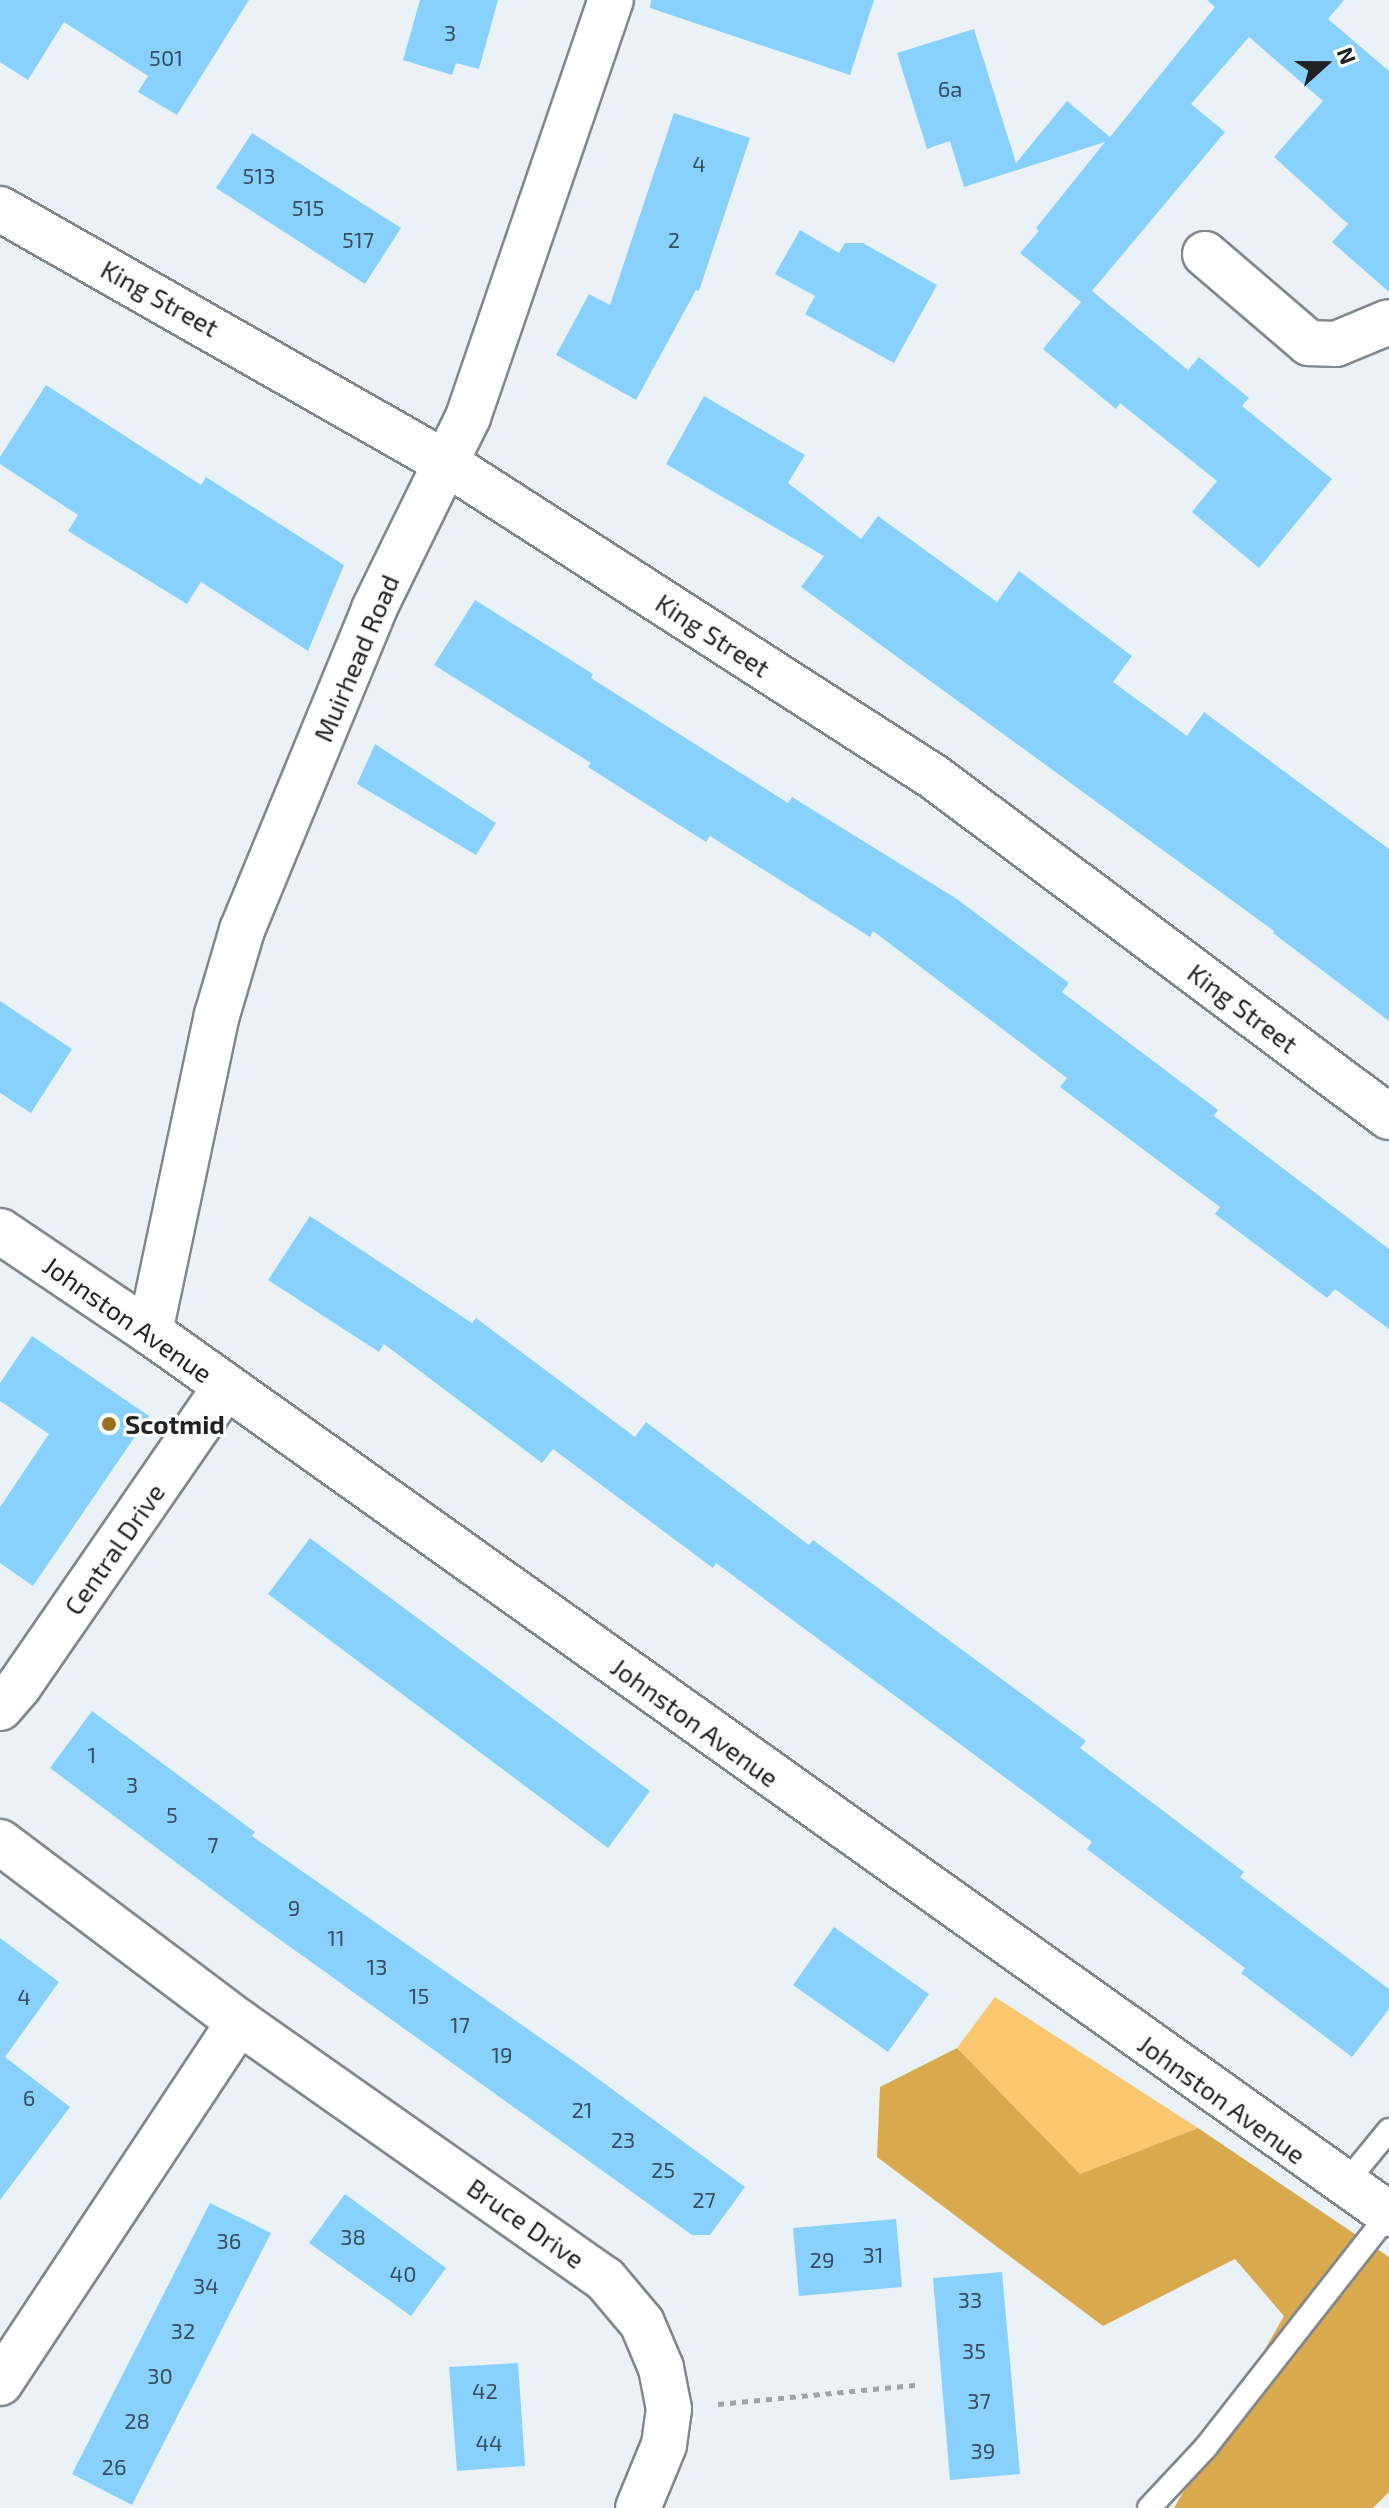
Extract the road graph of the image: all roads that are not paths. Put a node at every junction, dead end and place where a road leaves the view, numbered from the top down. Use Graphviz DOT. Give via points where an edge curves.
graph roads {
  1 [pos="611,0"];
  2 [pos="0,209"];
  3 [pos="1205,254"];
  4 [pos="1389,322"];
  5 [pos="446,463"];
  6 [pos="1389,1117"];
  7 [pos="0,1231"];
  8 [pos="150,1332"];
  9 [pos="225,1387"];
  10 [pos="0,1708"];
  11 [pos="0,1842"];
  12 [pos="239,2022"];
  13 [pos="1389,2130"];
  14 [pos="1344,2185"];
  15 [pos="1389,2214"];
  16 [pos="0,2383"];
  17 [pos="638,2508"];
  18 [pos="1149,2508"];
  1 -- 5 [label="street, Muirhead Road" via="468,417"];
  2 -- 5 [label="street, King Street"];
  3 -- 4 [label="street" via="1309,343 1336,344"];
  5 -- 6 [label="street, King Street" via="934,777"];
  5 -- 8 [label="street, Muirhead Road" via="374,609 242,930 217,1015"];
  7 -- 8 [label="street, Johnston Avenue"];
  8 -- 9 [label="street, Johnston Avenue"];
  9 -- 10 [label="street, Central Drive"];
  9 -- 14 [label="street, Johnston Avenue"];
  11 -- 12 [label="street, Bruce Drive"];
  12 -- 16 [label="street"];
  12 -- 17 [label="street, Bruce Drive" via="605,2279 642,2323 661,2368 669,2409 664,2445"];
  13 -- 14 [label="lane"];
  14 -- 15 [label="street, Johnston Avenue"];
  15 -- 18 [label="lane" via="1206,2447"];
}
